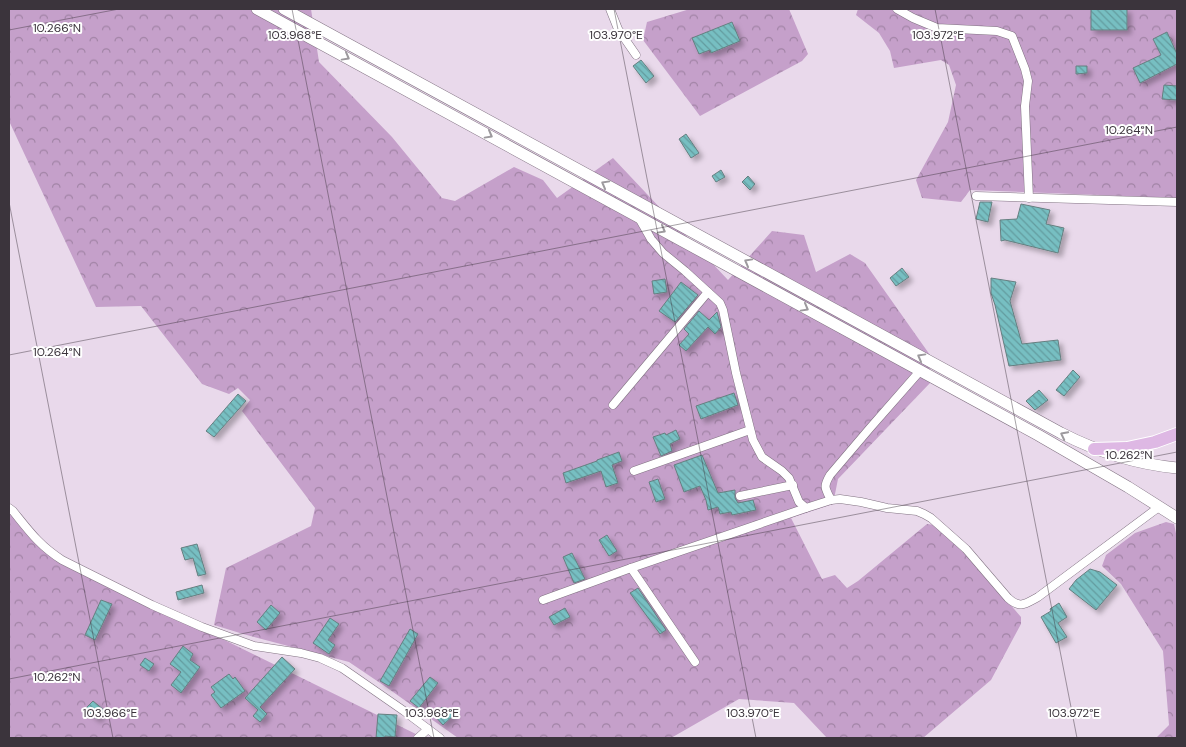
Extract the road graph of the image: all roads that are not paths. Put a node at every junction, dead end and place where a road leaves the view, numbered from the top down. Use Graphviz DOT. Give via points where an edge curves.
graph roads {
  1 [pos="257,9"];
  2 [pos="284,9"];
  3 [pos="610,9"];
  4 [pos="897,9"];
  5 [pos="636,55"];
  6 [pos="976,196"];
  7 [pos="1029,198"];
  8 [pos="1177,202"];
  9 [pos="638,217"];
  10 [pos="708,292"];
  11 [pos="920,371"];
  12 [pos="614,405"];
  13 [pos="750,430"];
  14 [pos="1177,434"];
  15 [pos="1094,449"];
  16 [pos="1177,468"];
  17 [pos="634,471"];
  18 [pos="793,485"];
  19 [pos="740,496"];
  20 [pos="831,500"];
  21 [pos="1159,507"];
  22 [pos="9,508"];
  23 [pos="806,508"];
  24 [pos="1177,518"];
  25 [pos="631,568"];
  26 [pos="544,600"];
  27 [pos="695,662"];
  28 [pos="428,729"];
  29 [pos="418,738"];
  30 [pos="440,738"];
  1 -- 9 [label="main road, one-way"];
  15 -- 2 [label="main road, one-way"];
  3 -- 5 [label="street" via="618,29"];
  4 -- 7 [label="street" via="937,28 997,31 1012,36 1028,81 1025,106"];
  6 -- 7 [label="street"];
  7 -- 8 [label="street"];
  9 -- 10 [label="street" via="663,253"];
  9 -- 11 [label="main road, one-way"];
  10 -- 12 [label="street"];
  10 -- 13 [label="street" via="723,310"];
  11 -- 20 [label="street" via="830,475 825,484"];
  11 -- 21 [label="main road" via="1046,439"];
  13 -- 17 [label="street"];
  13 -- 18 [label="street" via="762,456 782,471"];
  14 -- 15 [label="main road" via="1127,448"];
  15 -- 16 [label="main road" via="1130,460"];
  18 -- 19 [label="street"];
  18 -- 23 [label="street"];
  20 -- 21 [label="street" via="849,500 924,514 966,549 1008,598 1018,605 1038,597"];
  20 -- 23 [label="street"];
  21 -- 24 [label="main road"];
  22 -- 28 [label="street" via="34,539 62,560 202,627 254,646 301,653 342,668"];
  23 -- 25 [label="street"];
  25 -- 26 [label="street"];
  25 -- 27 [label="street"];
  28 -- 29 [label="street"];
  28 -- 30 [label="street"];
}
